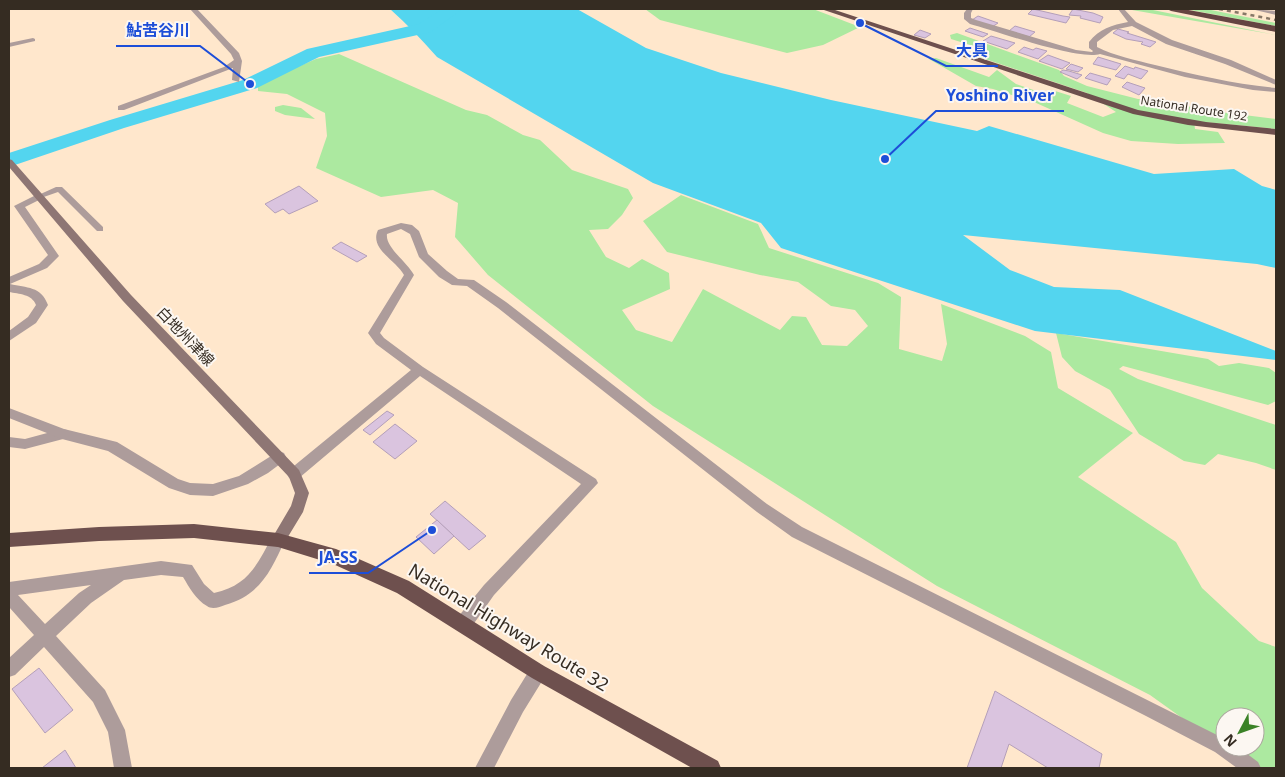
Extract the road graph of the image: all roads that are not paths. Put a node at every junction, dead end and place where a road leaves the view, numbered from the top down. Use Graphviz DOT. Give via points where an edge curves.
graph roads {
  1 [pos="193,9"];
  2 [pos="824,9"];
  3 [pos="970,9"];
  4 [pos="1121,9"];
  5 [pos="1171,9"];
  6 [pos="1254,9"];
  7 [pos="1276,13"];
  8 [pos="1133,24"];
  9 [pos="1276,29"];
  10 [pos="33,40"];
  11 [pos="9,44"];
  12 [pos="1098,52"];
  13 [pos="238,61"];
  14 [pos="236,80"];
  15 [pos="1276,82"];
  16 [pos="1276,90"];
  17 [pos="121,108"];
  18 [pos="1276,132"];
  19 [pos="9,162"];
  20 [pos="34,193"];
  21 [pos="100,229"];
  22 [pos="9,281"];
  23 [pos="9,288"];
  24 [pos="9,337"];
  25 [pos="419,370"];
  26 [pos="9,412"];
  27 [pos="62,434"];
  28 [pos="9,442"];
  29 [pos="279,457"];
  30 [pos="294,474"];
  31 [pos="9,540"];
  32 [pos="278,540"];
  33 [pos="121,573"];
  34 [pos="9,588"];
  35 [pos="9,596"];
  36 [pos="464,623"];
  37 [pos="45,634"];
  38 [pos="9,669"];
  39 [pos="538,672"];
  40 [pos="123,768"];
  41 [pos="484,768"];
  42 [pos="711,768"];
  43 [pos="1252,768"];
  1 -- 13 [label="street" via="235,53"];
  2 -- 18 [label="highway, National Route 192" via="1136,112 1226,128"];
  3 -- 12 [label="street" via="968,19 973,22 1075,52"];
  4 -- 8 [label="street"];
  5 -- 9 [label="highway"];
  6 -- 7 [label="street"];
  8 -- 12 [label="street" via="1116,26 1097,36 1093,48"];
  8 -- 15 [label="street" via="1169,42"];
  10 -- 11 [label="lane"];
  12 -- 16 [label="street" via="1185,75"];
  13 -- 14 [label="street"];
  13 -- 17 [label="street" via="227,69"];
  19 -- 20 [label="main road, 白地州津線"];
  20 -- 21 [label="lane" via="59,189"];
  20 -- 22 [label="street" via="18,206 54,256 43,266"];
  20 -- 29 [label="main road, 白地州津線" via="127,298"];
  23 -- 24 [label="street" via="33,293 39,297 42,306 32,320"];
  25 -- 30 [label="street"];
  25 -- 36 [label="street" via="591,482 488,590"];
  25 -- 43 [label="street" via="380,341 374,332 408,275 405,266 381,245 379,238 382,232 401,226 415,233 423,255 443,274 456,282 470,283 502,305 762,508 798,532 1152,710 1221,746"];
  26 -- 27 [label="street"];
  27 -- 28 [label="street" via="24,444"];
  27 -- 29 [label="street" via="112,446 174,484 190,489 212,490 243,480"];
  29 -- 30 [label="main road, 白地州津線"];
  30 -- 32 [label="main road, 白地州津線" via="302,493 298,508"];
  31 -- 32 [label="highway, National Highway Route 32" via="194,531"];
  32 -- 33 [label="street" via="263,569 248,588 227,598 212,601 187,570 161,568"];
  32 -- 36 [label="highway, National Highway Route 32" via="336,557 403,587"];
  33 -- 34 [label="street"];
  33 -- 37 [label="street" via="85,598"];
  35 -- 37 [label="street"];
  36 -- 39 [label="highway, National Highway Route 32"];
  37 -- 38 [label="street"];
  37 -- 40 [label="street" via="99,696 116,730"];
  39 -- 41 [label="street"];
  39 -- 42 [label="highway, National Highway Route 32"];
}
